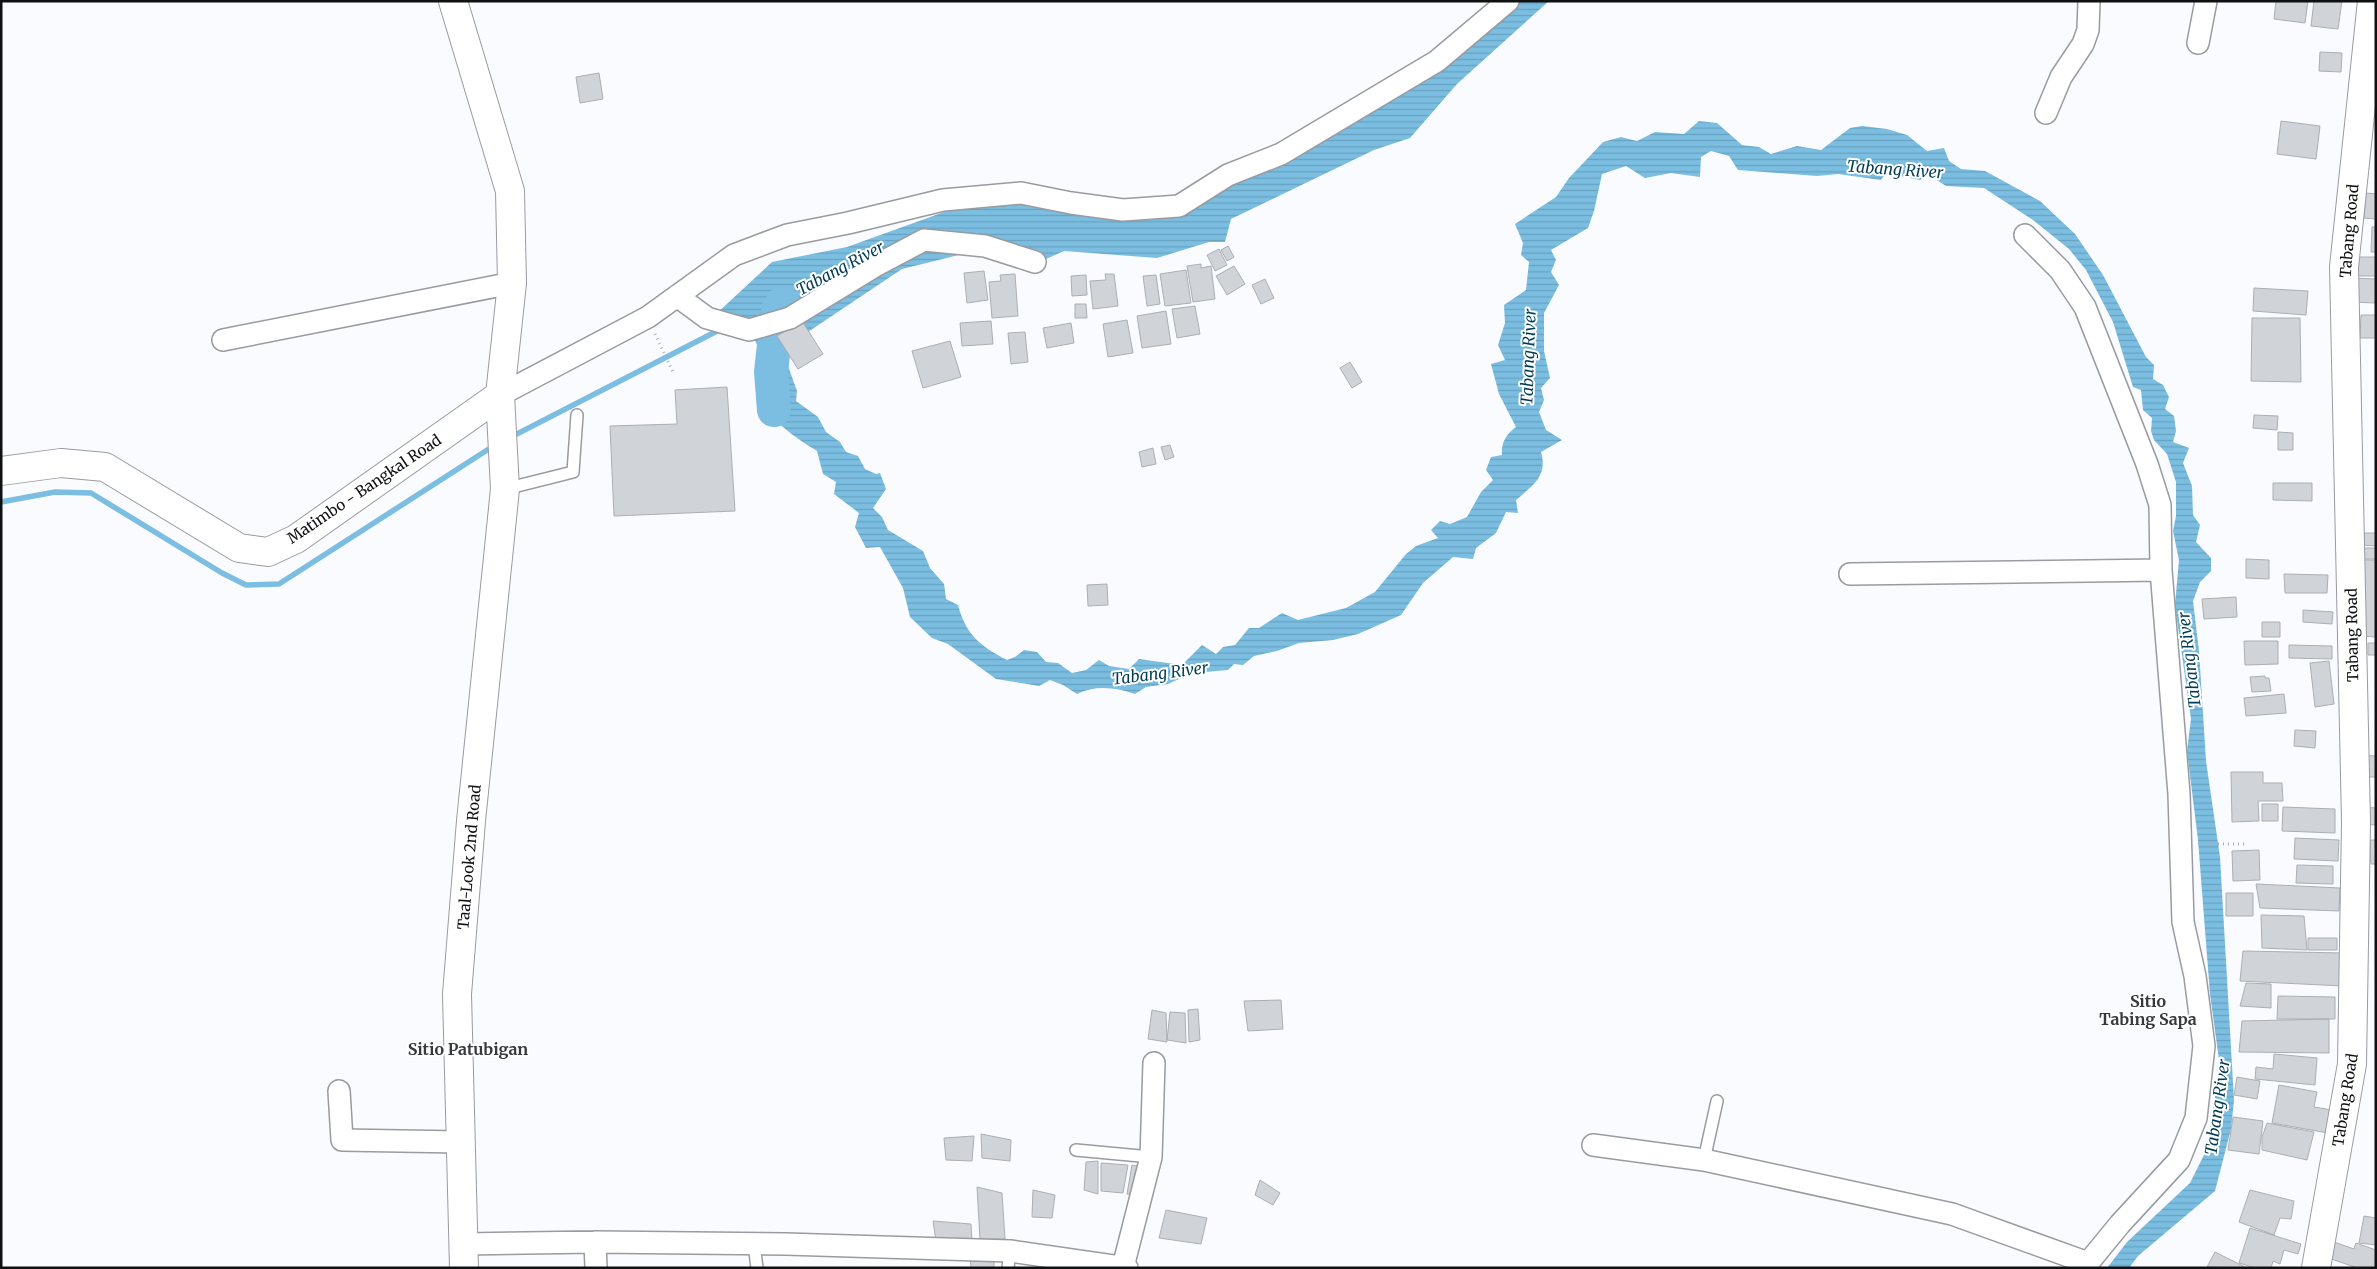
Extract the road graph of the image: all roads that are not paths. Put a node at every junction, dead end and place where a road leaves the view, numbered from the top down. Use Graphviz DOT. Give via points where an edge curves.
graph roads {
  1 [pos="453,1"];
  2 [pos="1508,1"];
  3 [pos="2089,1"];
  4 [pos="2206,1"];
  5 [pos="2372,1"];
  6 [pos="2198,44"];
  7 [pos="2046,113"];
  8 [pos="2025,235"];
  9 [pos="1035,262"];
  10 [pos="512,283"];
  11 [pos="682,300"];
  12 [pos="224,340"];
  13 [pos="500,400"];
  14 [pos="577,415"];
  15 [pos="1,471"];
  16 [pos="505,489"];
  17 [pos="2161,570"];
  18 [pos="1850,574"];
  19 [pos="1154,1063"];
  20 [pos="339,1091"];
  21 [pos="1717,1101"];
  22 [pos="460,1142"];
  23 [pos="1593,1145"];
  24 [pos="1076,1150"];
  25 [pos="1151,1157"];
  26 [pos="1704,1160"];
  27 [pos="595,1242"];
  28 [pos="754,1244"];
  29 [pos="464,1256"];
  30 [pos="1009,1260"];
  31 [pos="2086,1265"];
  32 [pos="1125,1267"];
  33 [pos="596,1268"];
  34 [pos="757,1268"];
  35 [pos="2316,1268"];
  1 -- 10 [label="street" via="510,191"];
  2 -- 11 [label="street" via="1437,61 1296,145 1228,175 1180,206 1122,210 1021,193 943,200 787,235 734,255"];
  3 -- 7 [label="street" via="2088,30 2083,44 2060,77"];
  4 -- 6 [label="street"];
  5 -- 35 [label="street, Tabang Road" via="2344,267 2356,822 2352,1064"];
  8 -- 17 [label="street" via="2060,270 2080,299 2107,358 2160,505"];
  9 -- 11 [label="street" via="985,246 924,240 790,318 749,330 707,318"];
  10 -- 12 [label="street"];
  10 -- 13 [label="street"];
  11 -- 13 [label="street"];
  13 -- 15 [label="street, Matimbo - Bangkal Road" via="296,538 268,552 239,548 105,467 61,463"];
  13 -- 16 [label="street, Taal-Look 2nd Road"];
  14 -- 16 [label="lane" via="573,472"];
  16 -- 22 [label="street, Taal-Look 2nd Road" via="457,994"];
  17 -- 18 [label="street"];
  17 -- 31 [label="street" via="2179,794 2183,922 2195,976 2203,1038 2201,1073 2196,1118 2180,1160"];
  19 -- 25 [label="street"];
  20 -- 22 [label="street" via="342,1140"];
  21 -- 26 [label="lane"];
  22 -- 29 [label="street, Taal-Look 2nd Road"];
  23 -- 26 [label="street"];
  24 -- 25 [label="lane"];
  25 -- 32 [label="street"];
  26 -- 31 [label="street" via="1952,1214"];
  27 -- 28 [label="street"];
  27 -- 29 [label="street"];
  27 -- 33 [label="street"];
  28 -- 30 [label="street"];
  28 -- 34 [label="lane"];
  30 -- 32 [label="street"];
}
